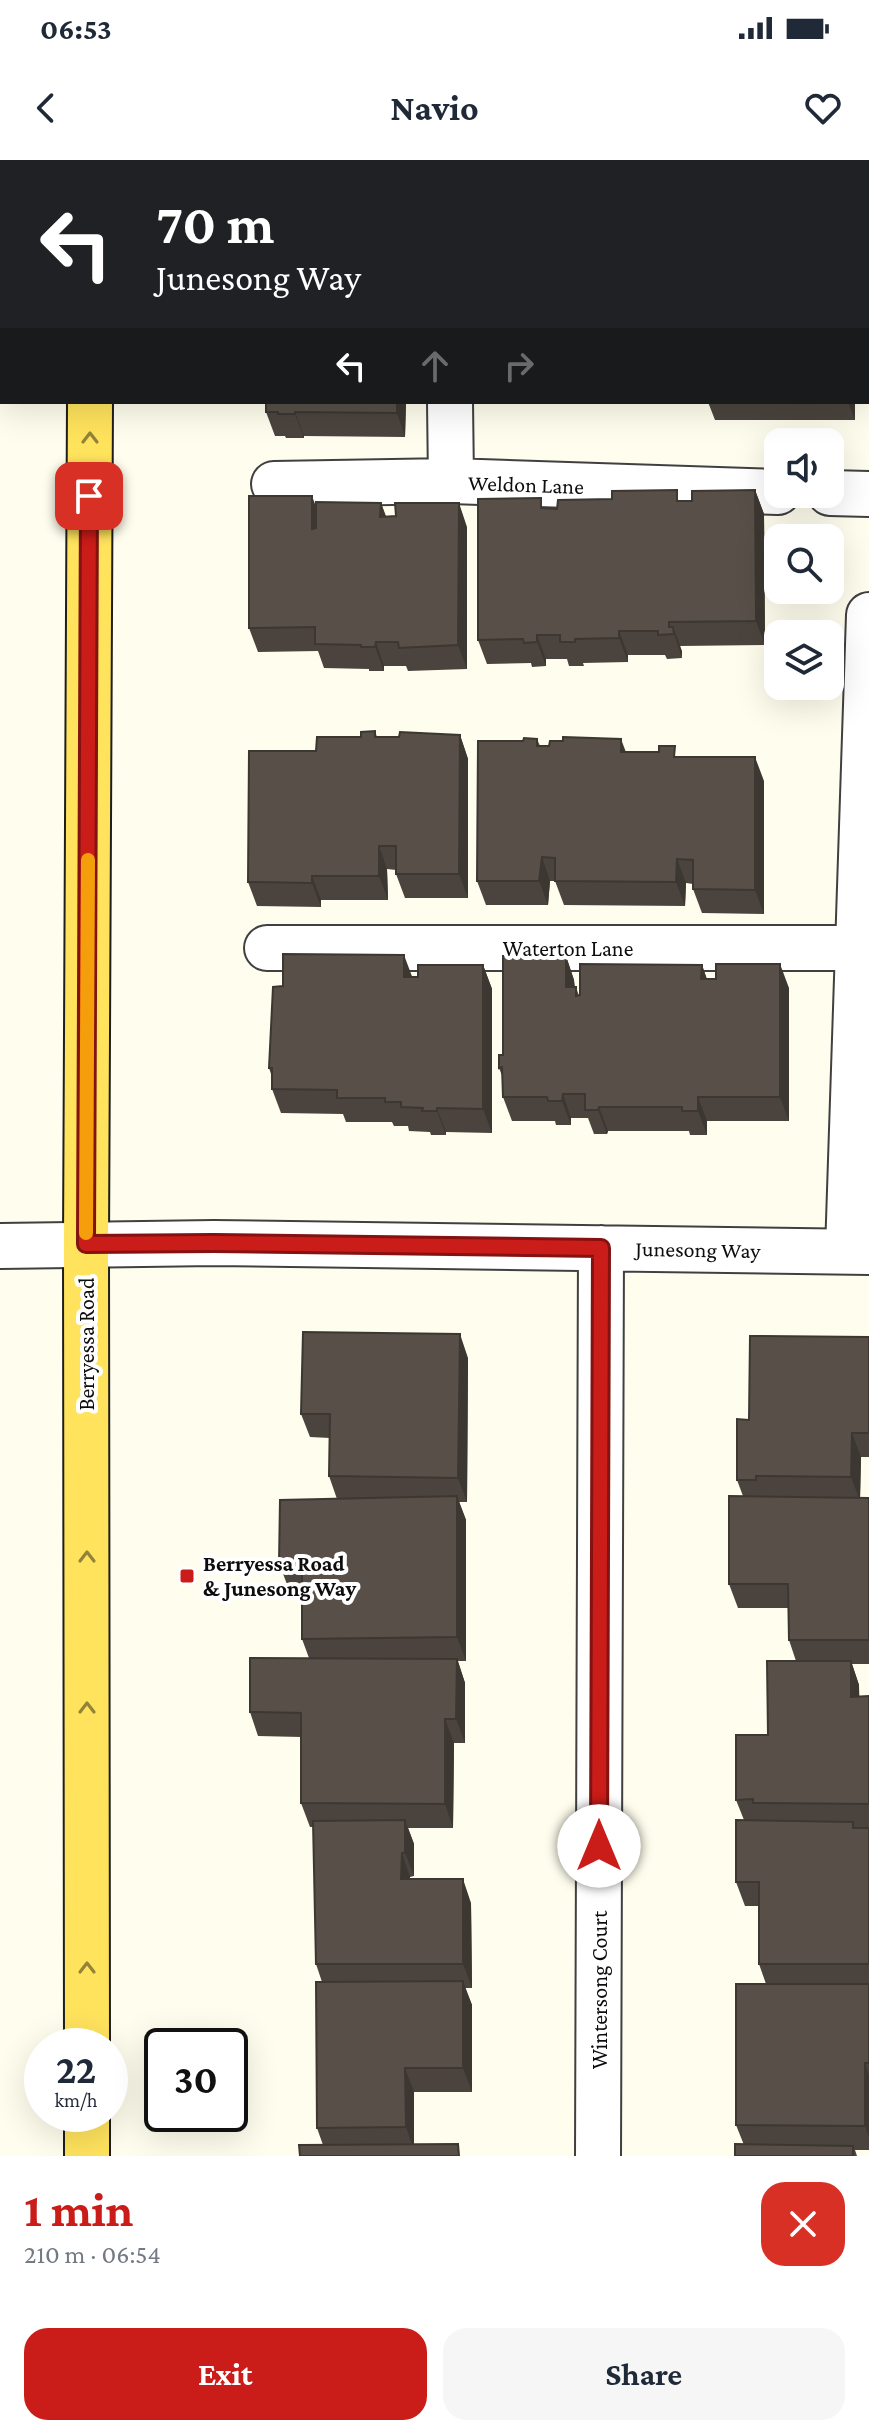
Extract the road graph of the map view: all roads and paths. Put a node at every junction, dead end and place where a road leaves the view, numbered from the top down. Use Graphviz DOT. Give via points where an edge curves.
graph roads {
  1 [pos="90,404"];
  2 [pos="450,404"];
  3 [pos="451,481"];
  4 [pos="274,484"];
  5 [pos="764,492"];
  6 [pos="844,493"];
  7 [pos="869,494"];
  8 [pos="869,615"];
  9 [pos="267,948"];
  10 [pos="864,948"];
  11 [pos="86,1244"];
  12 [pos="0,1246"];
  13 [pos="601,1248"];
  14 [pos="858,1252"];
  15 [pos="87,2028"];
  16 [pos="87,2132"];
  17 [pos="87,2156"];
  18 [pos="598,2156"];
  11 -- 1 [label="main road, Berryessa Road, one-way"];
  2 -- 3 [label="street"];
  3 -- 4 [label="street, Weldon Lane"];
  3 -- 5 [label="street, Weldon Lane"];
  6 -- 7 [label="street"];
  8 -- 10 [label="street"];
  9 -- 10 [label="street, Waterton Lane"];
  10 -- 14 [label="street"];
  11 -- 12 [label="street, Junesong Way"];
  11 -- 13 [label="street, Junesong Way"];
  15 -- 11 [label="main road, Berryessa Road, one-way"];
  13 -- 14 [label="street, Junesong Way"];
  13 -- 18 [label="street, Wintersong Court"];
  16 -- 17 [label="main road"];
}
